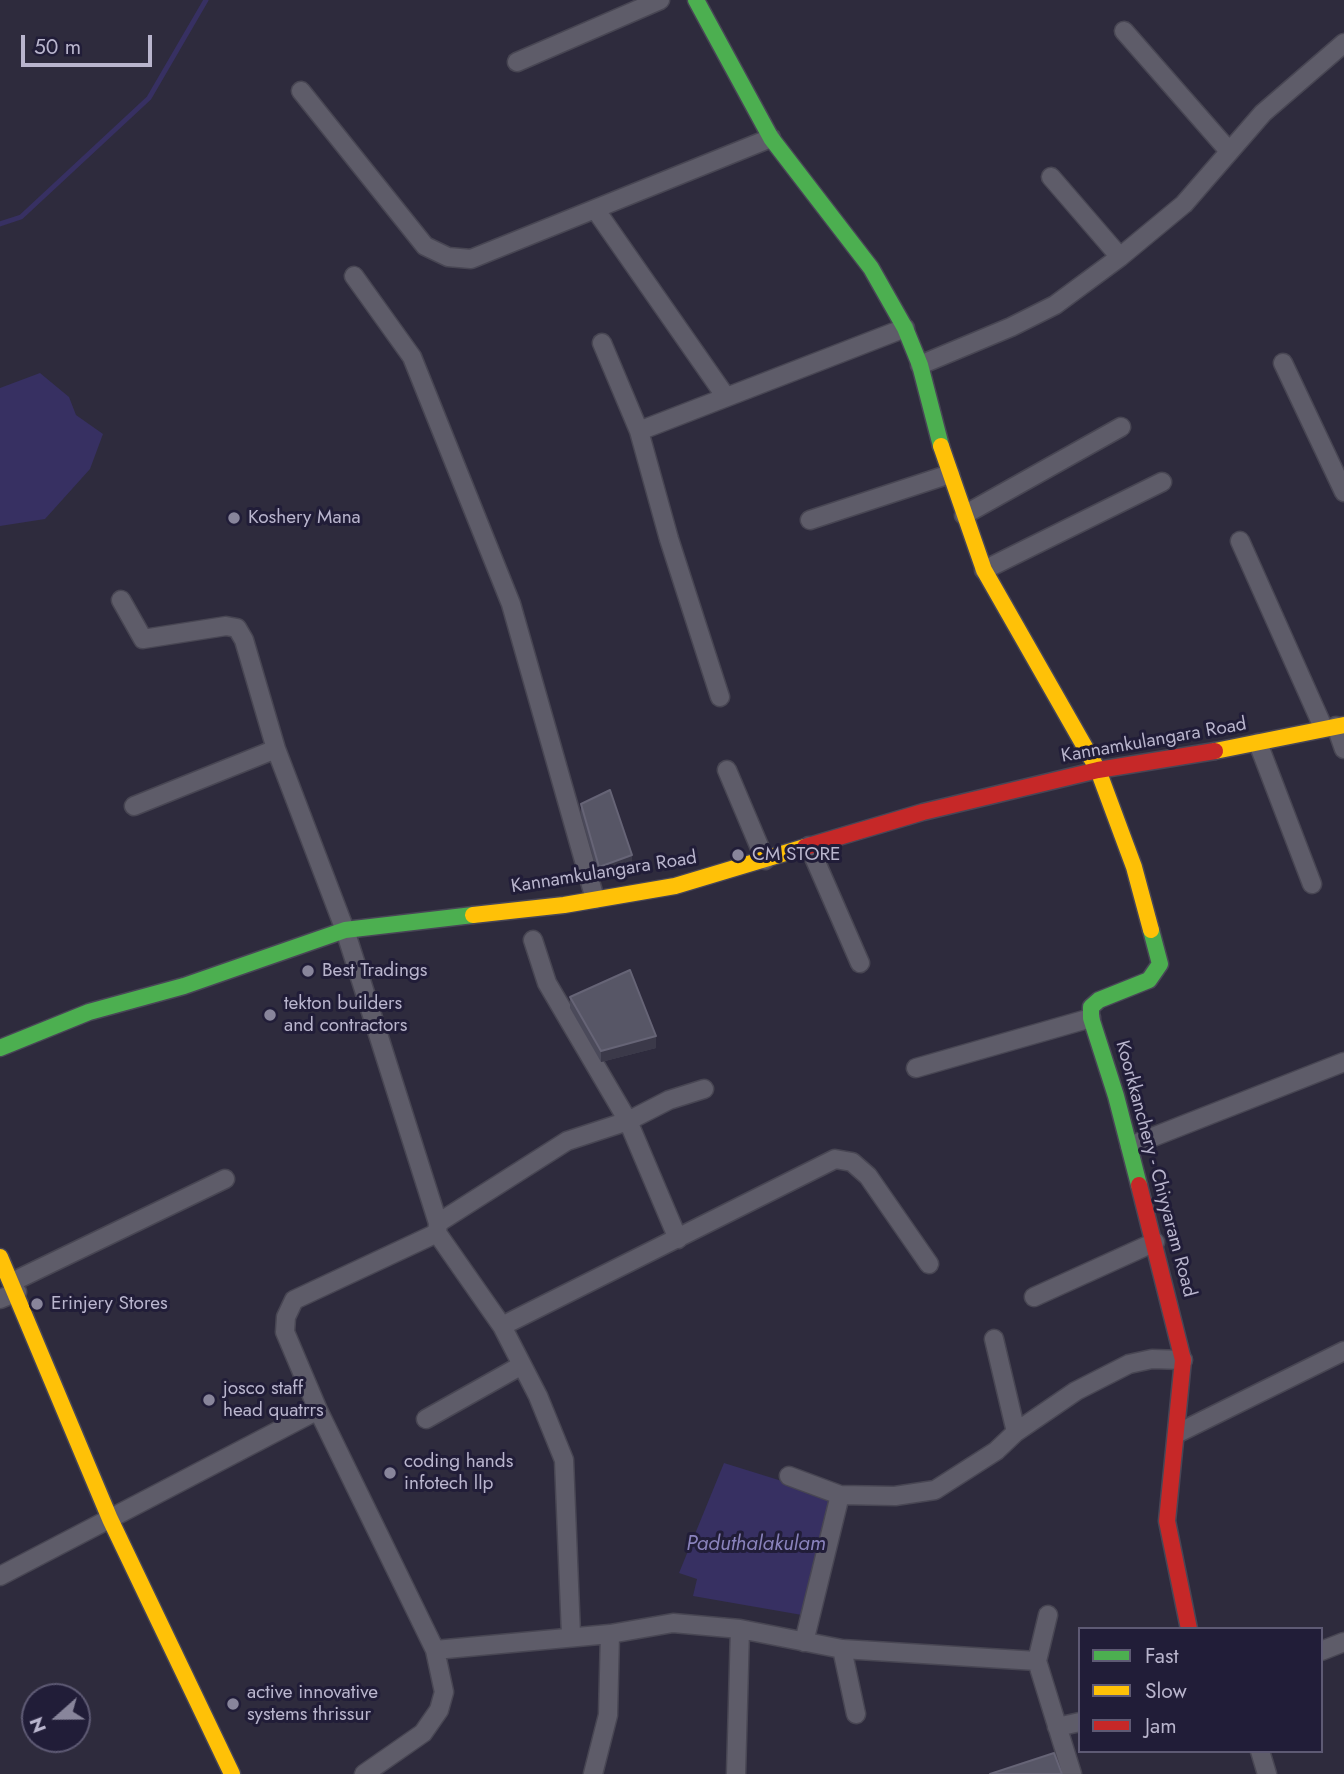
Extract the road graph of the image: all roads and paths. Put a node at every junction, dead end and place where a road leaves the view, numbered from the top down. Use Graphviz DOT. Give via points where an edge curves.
graph roads {
  1 [pos="660,0"];
  2 [pos="696,0"];
  3 [pos="1124,31"];
  4 [pos="1344,43"];
  5 [pos="517,62"];
  6 [pos="301,91"];
  7 [pos="771,138"];
  8 [pos="1229,151"];
  9 [pos="1051,177"];
  10 [pos="595,209"];
  11 [pos="1120,257"];
  12 [pos="354,276"];
  13 [pos="905,328"];
  14 [pos="602,343"];
  15 [pos="1283,363"];
  16 [pos="920,365"];
  17 [pos="726,397"];
  18 [pos="1121,427"];
  19 [pos="639,431"];
  20 [pos="950,474"];
  21 [pos="1161,482"];
  22 [pos="1344,492"];
  23 [pos="964,516"];
  24 [pos="810,520"];
  25 [pos="1240,541"];
  26 [pos="984,570"];
  27 [pos="121,600"];
  28 [pos="720,697"];
  29 [pos="1334,726"];
  30 [pos="1258,743"];
  31 [pos="276,749"];
  32 [pos="1344,749"];
  33 [pos="727,770"];
  34 [pos="1098,770"];
  35 [pos="134,806"];
  36 [pos="809,846"];
  37 [pos="765,860"];
  38 [pos="1312,884"];
  39 [pos="595,899"];
  40 [pos="345,930"];
  41 [pos="533,940"];
  42 [pos="860,963"];
  43 [pos="1091,1018"];
  44 [pos="0,1048"];
  45 [pos="1344,1062"];
  46 [pos="916,1068"];
  47 [pos="704,1090"];
  48 [pos="628,1121"];
  49 [pos="1130,1146"];
  50 [pos="225,1179"];
  51 [pos="438,1228"];
  52 [pos="678,1239"];
  53 [pos="1155,1242"];
  54 [pos="0,1257"];
  55 [pos="929,1264"];
  56 [pos="10,1291"];
  57 [pos="1034,1297"];
  58 [pos="502,1326"];
  59 [pos="994,1339"];
  60 [pos="1344,1351"];
  61 [pos="1183,1360"];
  62 [pos="522,1365"];
  63 [pos="318,1410"];
  64 [pos="426,1419"];
  65 [pos="1016,1432"];
  66 [pos="1178,1433"];
  67 [pos="789,1476"];
  68 [pos="840,1494"];
  69 [pos="110,1519"];
  70 [pos="0,1576"];
  71 [pos="1048,1615"];
  72 [pos="1189,1627"];
  73 [pos="740,1629"];
  74 [pos="610,1634"];
  75 [pos="571,1635"];
  76 [pos="804,1642"];
  77 [pos="1344,1642"];
  78 [pos="842,1649"];
  79 [pos="435,1650"];
  80 [pos="1323,1650"];
  81 [pos="1037,1661"];
  82 [pos="856,1714"];
  83 [pos="1078,1722"];
  84 [pos="1057,1727"];
  85 [pos="1261,1753"];
  86 [pos="232,1774"];
  87 [pos="364,1774"];
  88 [pos="593,1774"];
  89 [pos="736,1774"];
  90 [pos="1072,1774"];
  91 [pos="1268,1774"];
  1 -- 5 [label="street"];
  2 -- 7 [label="street"];
  3 -- 8 [label="street"];
  4 -- 8 [label="street" via="1263,113"];
  6 -- 10 [label="street" via="425,246 448,257 471,259"];
  7 -- 10 [label="street"];
  7 -- 13 [label="street" via="871,268"];
  8 -- 11 [label="street" via="1184,204"];
  9 -- 11 [label="street"];
  10 -- 17 [label="street"];
  11 -- 16 [label="street" via="1055,305"];
  12 -- 39 [label="street" via="412,357 506,591"];
  13 -- 16 [label="street"];
  13 -- 17 [label="street"];
  14 -- 19 [label="street"];
  15 -- 22 [label="street"];
  16 -- 20 [label="street"];
  17 -- 19 [label="street"];
  18 -- 23 [label="street"];
  19 -- 28 [label="street"];
  20 -- 23 [label="street"];
  20 -- 24 [label="street"];
  21 -- 26 [label="street"];
  23 -- 26 [label="street"];
  25 -- 29 [label="street"];
  26 -- 34 [label="street"];
  27 -- 31 [label="street" via="143,639 237,628"];
  29 -- 30 [label="street, Kannamkulangara Road"];
  29 -- 32 [label="street"];
  30 -- 34 [label="street, Kannamkulangara Road"];
  30 -- 38 [label="street"];
  31 -- 35 [label="street"];
  31 -- 40 [label="street"];
  33 -- 37 [label="street"];
  34 -- 36 [label="street, Kannamkulangara Road" via="923,812"];
  34 -- 43 [label="street" via="1134,867 1160,964 1149,980 1099,1000 1091,1007"];
  36 -- 37 [label="street, Kannamkulangara Road"];
  36 -- 42 [label="street"];
  37 -- 39 [label="street, Kannamkulangara Road" via="675,886"];
  39 -- 40 [label="street, Kannamkulangara Road"];
  40 -- 44 [label="street, Kannamkulangara Road" via="184,986 89,1012"];
  40 -- 51 [label="street"];
  41 -- 48 [label="street" via="547,983"];
  43 -- 46 [label="street"];
  43 -- 49 [label="street, Koorkkanchery - Chiyyaram Road"];
  45 -- 49 [label="street"];
  47 -- 48 [label="street" via="669,1100"];
  48 -- 51 [label="street" via="567,1141"];
  48 -- 52 [label="street"];
  49 -- 53 [label="street, Koorkkanchery - Chiyyaram Road"];
  50 -- 56 [label="street"];
  51 -- 58 [label="street"];
  51 -- 63 [label="street" via="294,1300 285,1332"];
  52 -- 55 [label="street" via="835,1159 852,1162 868,1176"];
  52 -- 58 [label="street"];
  53 -- 57 [label="street"];
  53 -- 61 [label="street, Koorkkanchery - Chiyyaram Road"];
  54 -- 56 [label="street"];
  56 -- 69 [label="street"];
  58 -- 62 [label="street"];
  59 -- 65 [label="street"];
  60 -- 66 [label="street"];
  61 -- 65 [label="street" via="1129,1364 1076,1391"];
  61 -- 66 [label="street, Koorkkanchery - Chiyyaram Road"];
  62 -- 64 [label="street"];
  62 -- 75 [label="street" via="565,1460"];
  63 -- 69 [label="street"];
  63 -- 79 [label="street"];
  65 -- 68 [label="street" via="996,1451 935,1490 895,1496"];
  66 -- 72 [label="street, Koorkkanchery - Chiyyaram Road" via="1167,1521"];
  67 -- 68 [label="street"];
  68 -- 76 [label="street"];
  69 -- 70 [label="street"];
  69 -- 86 [label="street"];
  71 -- 81 [label="street"];
  73 -- 74 [label="street" via="673,1623"];
  73 -- 76 [label="street"];
  73 -- 89 [label="street"];
  74 -- 75 [label="street"];
  74 -- 88 [label="street" via="608,1715"];
  75 -- 79 [label="street"];
  76 -- 78 [label="street"];
  77 -- 80 [label="street"];
  78 -- 81 [label="street"];
  78 -- 82 [label="street"];
  79 -- 87 [label="street" via="444,1692 439,1710 423,1733"];
  81 -- 84 [label="street"];
  83 -- 84 [label="street"];
  84 -- 90 [label="street"];
  85 -- 91 [label="street"];
}
